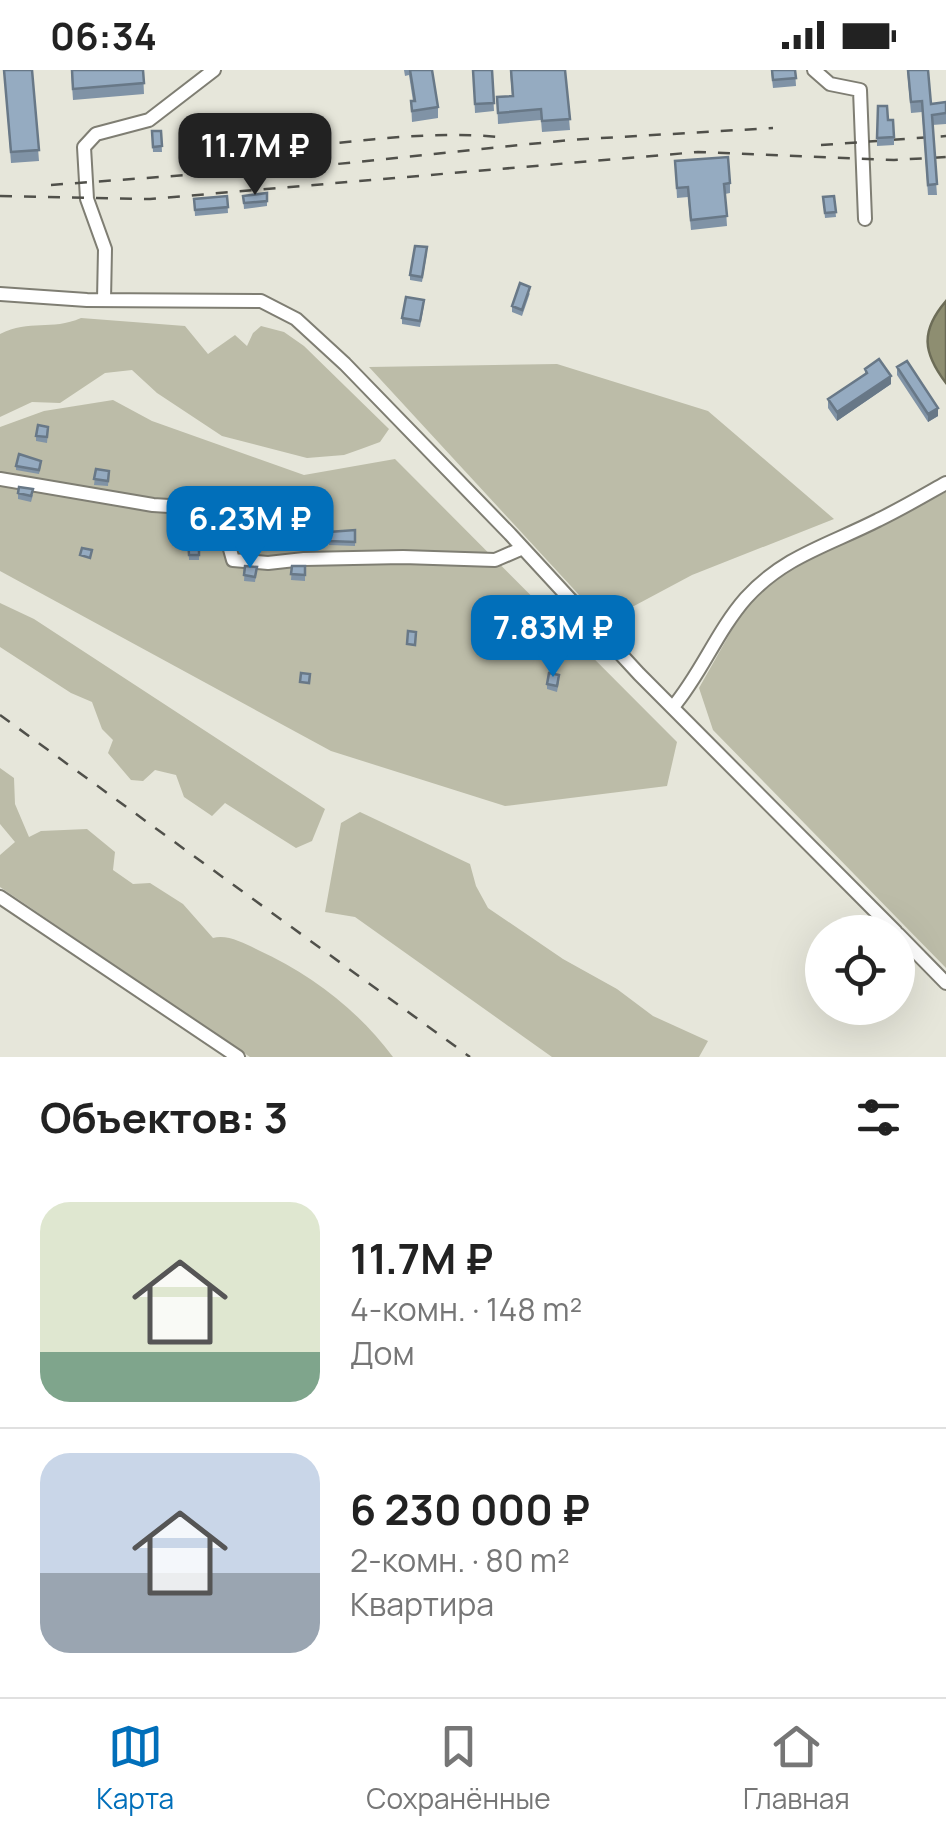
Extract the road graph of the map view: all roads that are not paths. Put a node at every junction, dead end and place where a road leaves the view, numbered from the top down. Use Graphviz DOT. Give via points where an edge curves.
graph roads {
  1 [pos="214,70"];
  2 [pos="814,70"];
  3 [pos="866,220"];
  4 [pos="0,294"];
  5 [pos="104,300"];
  6 [pos="0,479"];
  7 [pos="946,483"];
  8 [pos="524,548"];
  9 [pos="673,708"];
  10 [pos="0,897"];
  11 [pos="879,915"];
  12 [pos="915,951"];
  13 [pos="946,983"];
  14 [pos="238,1057"];
  1 -- 5 [label="street" via="148,120 96,134 84,147 87,198 105,249"];
  2 -- 3 [label="street" via="830,84 860,90"];
  4 -- 5 [label="street"];
  5 -- 8 [label="street" via="261,300 296,319"];
  6 -- 8 [label="street" via="202,508 221,516 233,560 495,560"];
  7 -- 9 [label="street" via="781,565 745,599"];
  8 -- 9 [label="street"];
  9 -- 11 [label="street"];
  10 -- 14 [label="street"];
  12 -- 13 [label="street"];
}
